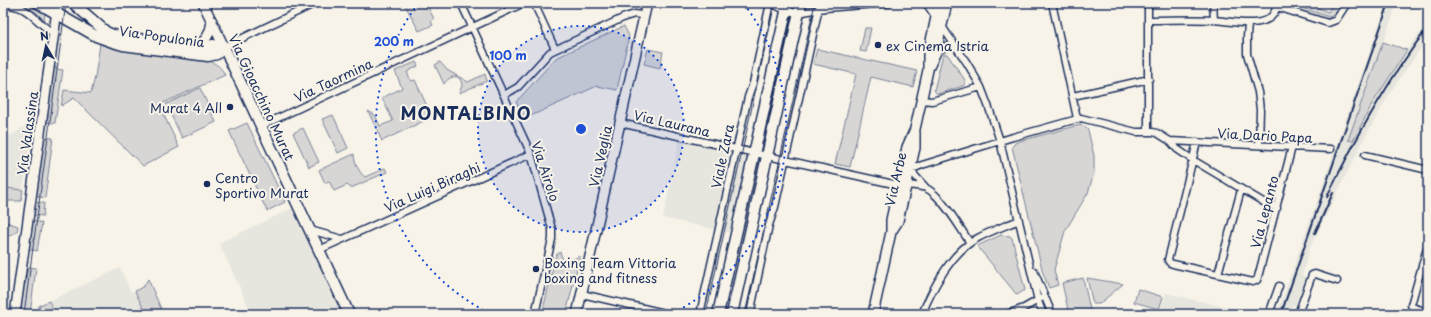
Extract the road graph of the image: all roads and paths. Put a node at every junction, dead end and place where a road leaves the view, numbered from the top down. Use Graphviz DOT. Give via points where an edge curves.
graph roads {
  1 [pos="38,3"];
  2 [pos="73,3"];
  3 [pos="203,3"];
  4 [pos="316,3"];
  5 [pos="461,3"];
  6 [pos="524,3"];
  7 [pos="534,3"];
  8 [pos="647,3"];
  9 [pos="771,3"];
  10 [pos="801,3"];
  11 [pos="820,3"];
  12 [pos="889,3"];
  13 [pos="926,3"];
  14 [pos="938,3"];
  15 [pos="947,3"];
  16 [pos="1052,3"];
  17 [pos="1148,3"];
  18 [pos="1213,3"];
  19 [pos="1347,3"];
  20 [pos="3,5"];
  21 [pos="1277,5"];
  22 [pos="787,7"];
  23 [pos="57,8"];
  24 [pos="818,10"];
  25 [pos="798,13"];
  26 [pos="645,16"];
  27 [pos="936,16"];
  28 [pos="1149,20"];
  29 [pos="1214,20"];
  30 [pos="212,21"];
  31 [pos="1248,24"];
  32 [pos="942,25"];
  33 [pos="472,27"];
  34 [pos="53,33"];
  35 [pos="956,46"];
  36 [pos="224,47"];
  37 [pos="197,48"];
  38 [pos="555,49"];
  39 [pos="936,52"];
  40 [pos="928,70"];
  41 [pos="1149,79"];
  42 [pos="981,87"];
  43 [pos="504,95"];
  44 [pos="1072,96"];
  45 [pos="921,100"];
  46 [pos="1077,118"];
  47 [pos="620,123"];
  48 [pos="261,126"];
  49 [pos="915,129"];
  50 [pos="1148,132"];
  51 [pos="1000,141"];
  52 [pos="1170,141"];
  53 [pos="1198,142"];
  54 [pos="1259,145"];
  55 [pos="1292,147"];
  56 [pos="739,149"];
  57 [pos="1331,149"];
  58 [pos="756,153"];
  59 [pos="531,154"];
  60 [pos="1365,155"];
  61 [pos="766,156"];
  62 [pos="786,160"];
  63 [pos="1193,160"];
  64 [pos="910,170"];
  65 [pos="1428,170"];
  66 [pos="903,185"];
  67 [pos="927,189"];
  68 [pos="1241,190"];
  69 [pos="1277,208"];
  70 [pos="1019,220"];
  71 [pos="310,230"];
  72 [pos="342,239"];
  73 [pos="970,243"];
  74 [pos="1428,244"];
  75 [pos="320,250"];
  76 [pos="1028,258"];
  77 [pos="1218,274"];
  78 [pos="1337,281"];
  79 [pos="1279,286"];
  80 [pos="582,294"];
  81 [pos="1044,295"];
  82 [pos="1038,301"];
  83 [pos="1428,312"];
  84 [pos="15,314"];
  85 [pos="349,314"];
  86 [pos="534,314"];
  87 [pos="577,314"];
  88 [pos="669,314"];
  89 [pos="700,314"];
  90 [pos="718,314"];
  91 [pos="732,314"];
  92 [pos="750,314"];
  93 [pos="873,314"];
  94 [pos="922,314"];
  95 [pos="1007,314"];
  96 [pos="1043,314"];
  97 [pos="1052,314"];
  98 [pos="1269,314"];
  99 [pos="1298,314"];
  1 -- 23 [label="main road, Via Populonia"];
  2 -- 37 [label="main road, Via Populonia" via="106,32 113,35"];
  3 -- 30 [label="street, Via Gioacchino Murat"];
  4 -- 36 [label="street"];
  5 -- 33 [label="street, Via Airolo"];
  6 -- 33 [label="street, Via Taormina"];
  7 -- 38 [label="street"];
  8 -- 26 [label="street, Via Veglia"];
  9 -- 22 [label="street, Viale Zara"];
  9 -- 56 [label="street, Viale Zara" via="748,97"];
  10 -- 25 [label="main road"];
  11 -- 24 [label="street"];
  12 -- 24 [label="street, Viale Zara"];
  13 -- 27 [label="street"];
  14 -- 27 [label="street, Via Arbe"];
  15 -- 32 [label="street, Via Arbe"];
  16 -- 44 [label="street"];
  17 -- 28 [label="street"];
  18 -- 29 [label="street"];
  19 -- 21 [label="street" via="1336,20 1328,24"];
  20 -- 34 [label="street" via="28,11"];
  21 -- 31 [label="street" via="1271,17"];
  22 -- 25 [label="street, Viale Zara"];
  22 -- 58 [label="main road"];
  23 -- 34 [label="street, Via Valassina"];
  23 -- 36 [label="main road, Via Populonia" via="96,36 123,45 208,56 217,54"];
  24 -- 25 [label="street, Viale Zara"];
  24 -- 62 [label="street"];
  25 -- 61 [label="main road"];
  26 -- 38 [label="street" via="635,14 625,17"];
  26 -- 47 [label="street, Via Veglia"];
  27 -- 32 [label="street"];
  27 -- 40 [label="street, Via Arbe" via="928,56"];
  28 -- 29 [label="street"];
  28 -- 41 [label="street"];
  29 -- 31 [label="street"];
  30 -- 36 [label="street, Via Gioacchino Murat"];
  30 -- 37 [label="street, Via Gioacchino Murat" via="208,38"];
  31 -- 54 [label="street" via="1247,54 1258,92 1260,110"];
  32 -- 35 [label="street"];
  32 -- 39 [label="street, Via Arbe"];
  33 -- 43 [label="street, Via Airolo"];
  33 -- 48 [label="street, Via Taormina"];
  34 -- 84 [label="street, Via Valassina"];
  35 -- 39 [label="street" via="946,46"];
  35 -- 42 [label="street"];
  36 -- 37 [label="main road, Via Populonia" via="213,45"];
  36 -- 48 [label="main road, Via Gioacchino Murat"];
  38 -- 43 [label="street" via="546,55 518,87"];
  39 -- 40 [label="street, Via Arbe"];
  40 -- 45 [label="street, Via Arbe"];
  41 -- 44 [label="street"];
  41 -- 50 [label="street"];
  42 -- 45 [label="street" via="932,102"];
  42 -- 51 [label="street"];
  43 -- 59 [label="street, Via Airolo"];
  44 -- 46 [label="street"];
  45 -- 49 [label="street, Via Arbe"];
  46 -- 50 [label="street, Via Dario Papa" via="1136,132"];
  46 -- 51 [label="street"];
  47 -- 56 [label="street, Via Laurana"];
  47 -- 80 [label="street, Via Veglia"];
  48 -- 71 [label="main road, Via Gioacchino Murat"];
  49 -- 64 [label="street, Via Arbe" via="915,148"];
  49 -- 66 [label="street, Via Arbe" via="907,147"];
  50 -- 52 [label="street, Via Dario Papa" via="1157,133"];
  51 -- 64 [label="street"];
  51 -- 70 [label="street"];
  52 -- 53 [label="street, Via Dario Papa"];
  52 -- 63 [label="street, Via Dario Papa"];
  53 -- 54 [label="street, Via Dario Papa"];
  53 -- 63 [label="street"];
  54 -- 55 [label="street, Via Dario Papa"];
  55 -- 57 [label="street, Via Dario Papa"];
  55 -- 69 [label="street, Via Lepanto"];
  56 -- 58 [label="street, Viale Zara"];
  56 -- 89 [label="street, Viale Zara"];
  58 -- 61 [label="street, Viale Zara"];
  58 -- 90 [label="main road"];
  59 -- 72 [label="street, Via Luigi Biraghi"];
  59 -- 86 [label="street, Via Airolo" via="552,229 552,239"];
  60 -- 65 [label="street"];
  61 -- 62 [label="street, Viale Zara"];
  61 -- 91 [label="main road"];
  62 -- 66 [label="street, Viale Zara"];
  62 -- 92 [label="street"];
  63 -- 68 [label="street, Via Dario Papa"];
  63 -- 77 [label="street" via="1168,260 1173,264"];
  64 -- 66 [label="street, Via Arbe"];
  64 -- 67 [label="street"];
  66 -- 67 [label="street, Viale Zara"];
  66 -- 93 [label="street, Via Arbe" via="898,221 891,232"];
  67 -- 73 [label="street" via="947,209"];
  68 -- 69 [label="street, Via Dario Papa"];
  68 -- 77 [label="street"];
  69 -- 77 [label="street, Via Lepanto" via="1256,281"];
  70 -- 73 [label="street"];
  70 -- 76 [label="street"];
  71 -- 72 [label="street"];
  71 -- 75 [label="main road, Via Gioacchino Murat"];
  72 -- 75 [label="street, Via Luigi Biraghi"];
  73 -- 94 [label="street" via="945,272"];
  74 -- 83 [label="street" via="1411,306"];
  75 -- 85 [label="main road, Via Gioacchino Murat"];
  76 -- 81 [label="street"];
  76 -- 82 [label="street"];
  78 -- 99 [label="street" via="1313,275"];
  79 -- 98 [label="street"];
  80 -- 87 [label="street, Via Veglia"];
  80 -- 88 [label="street"];
  81 -- 82 [label="street"];
  81 -- 97 [label="street"];
  82 -- 95 [label="street"];
  82 -- 96 [label="street"];
}
